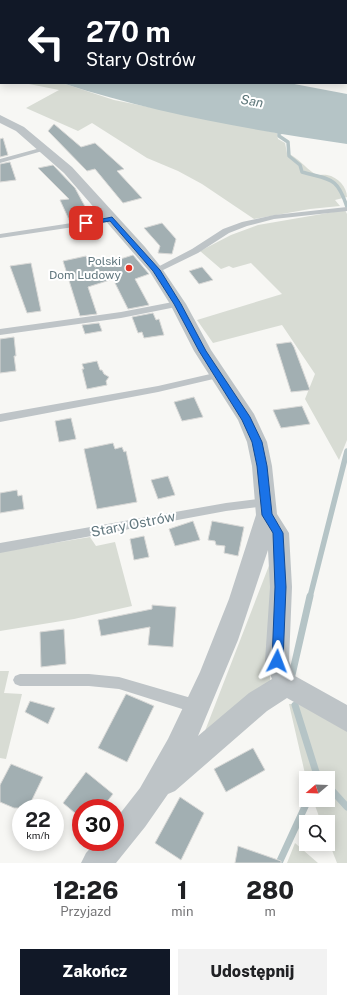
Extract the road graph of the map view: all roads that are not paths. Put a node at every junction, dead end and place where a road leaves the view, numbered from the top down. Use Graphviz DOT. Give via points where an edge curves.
graph roads {
  1 [pos="0,118"];
  2 [pos="44,149"];
  3 [pos="0,161"];
  4 [pos="344,209"];
  5 [pos="112,219"];
  6 [pos="0,236"];
  7 [pos="156,270"];
  8 [pos="178,304"];
  9 [pos="0,332"];
  10 [pos="219,375"];
  11 [pos="0,418"];
  12 [pos="266,508"];
  13 [pos="0,548"];
  14 [pos="20,680"];
  15 [pos="286,684"];
  16 [pos="198,707"];
  17 [pos="347,719"];
  18 [pos="156,788"];
  19 [pos="96,863"];
  1 -- 2 [label="street" via="20,129"];
  2 -- 3 [label="lane"];
  2 -- 5 [label="street" via="68,170"];
  4 -- 7 [label="lane" via="274,217 245,224"];
  5 -- 6 [label="lane"];
  5 -- 7 [label="street"];
  7 -- 8 [label="street"];
  8 -- 9 [label="lane" via="121,315"];
  8 -- 10 [label="street"];
  10 -- 11 [label="lane"];
  10 -- 12 [label="street" via="247,419 257,442"];
  12 -- 13 [label="lane, Stary Ostrów" via="226,507"];
  12 -- 15 [label="street" via="278,533 281,587 277,661"];
  12 -- 16 [label="street" via="246,588"];
  14 -- 16 [label="lane" via="89,680 119,683"];
  15 -- 17 [label="street"];
  15 -- 18 [label="street" via="258,702"];
  16 -- 18 [label="street" via="178,750"];
  18 -- 19 [label="street" via="119,838"];
}
